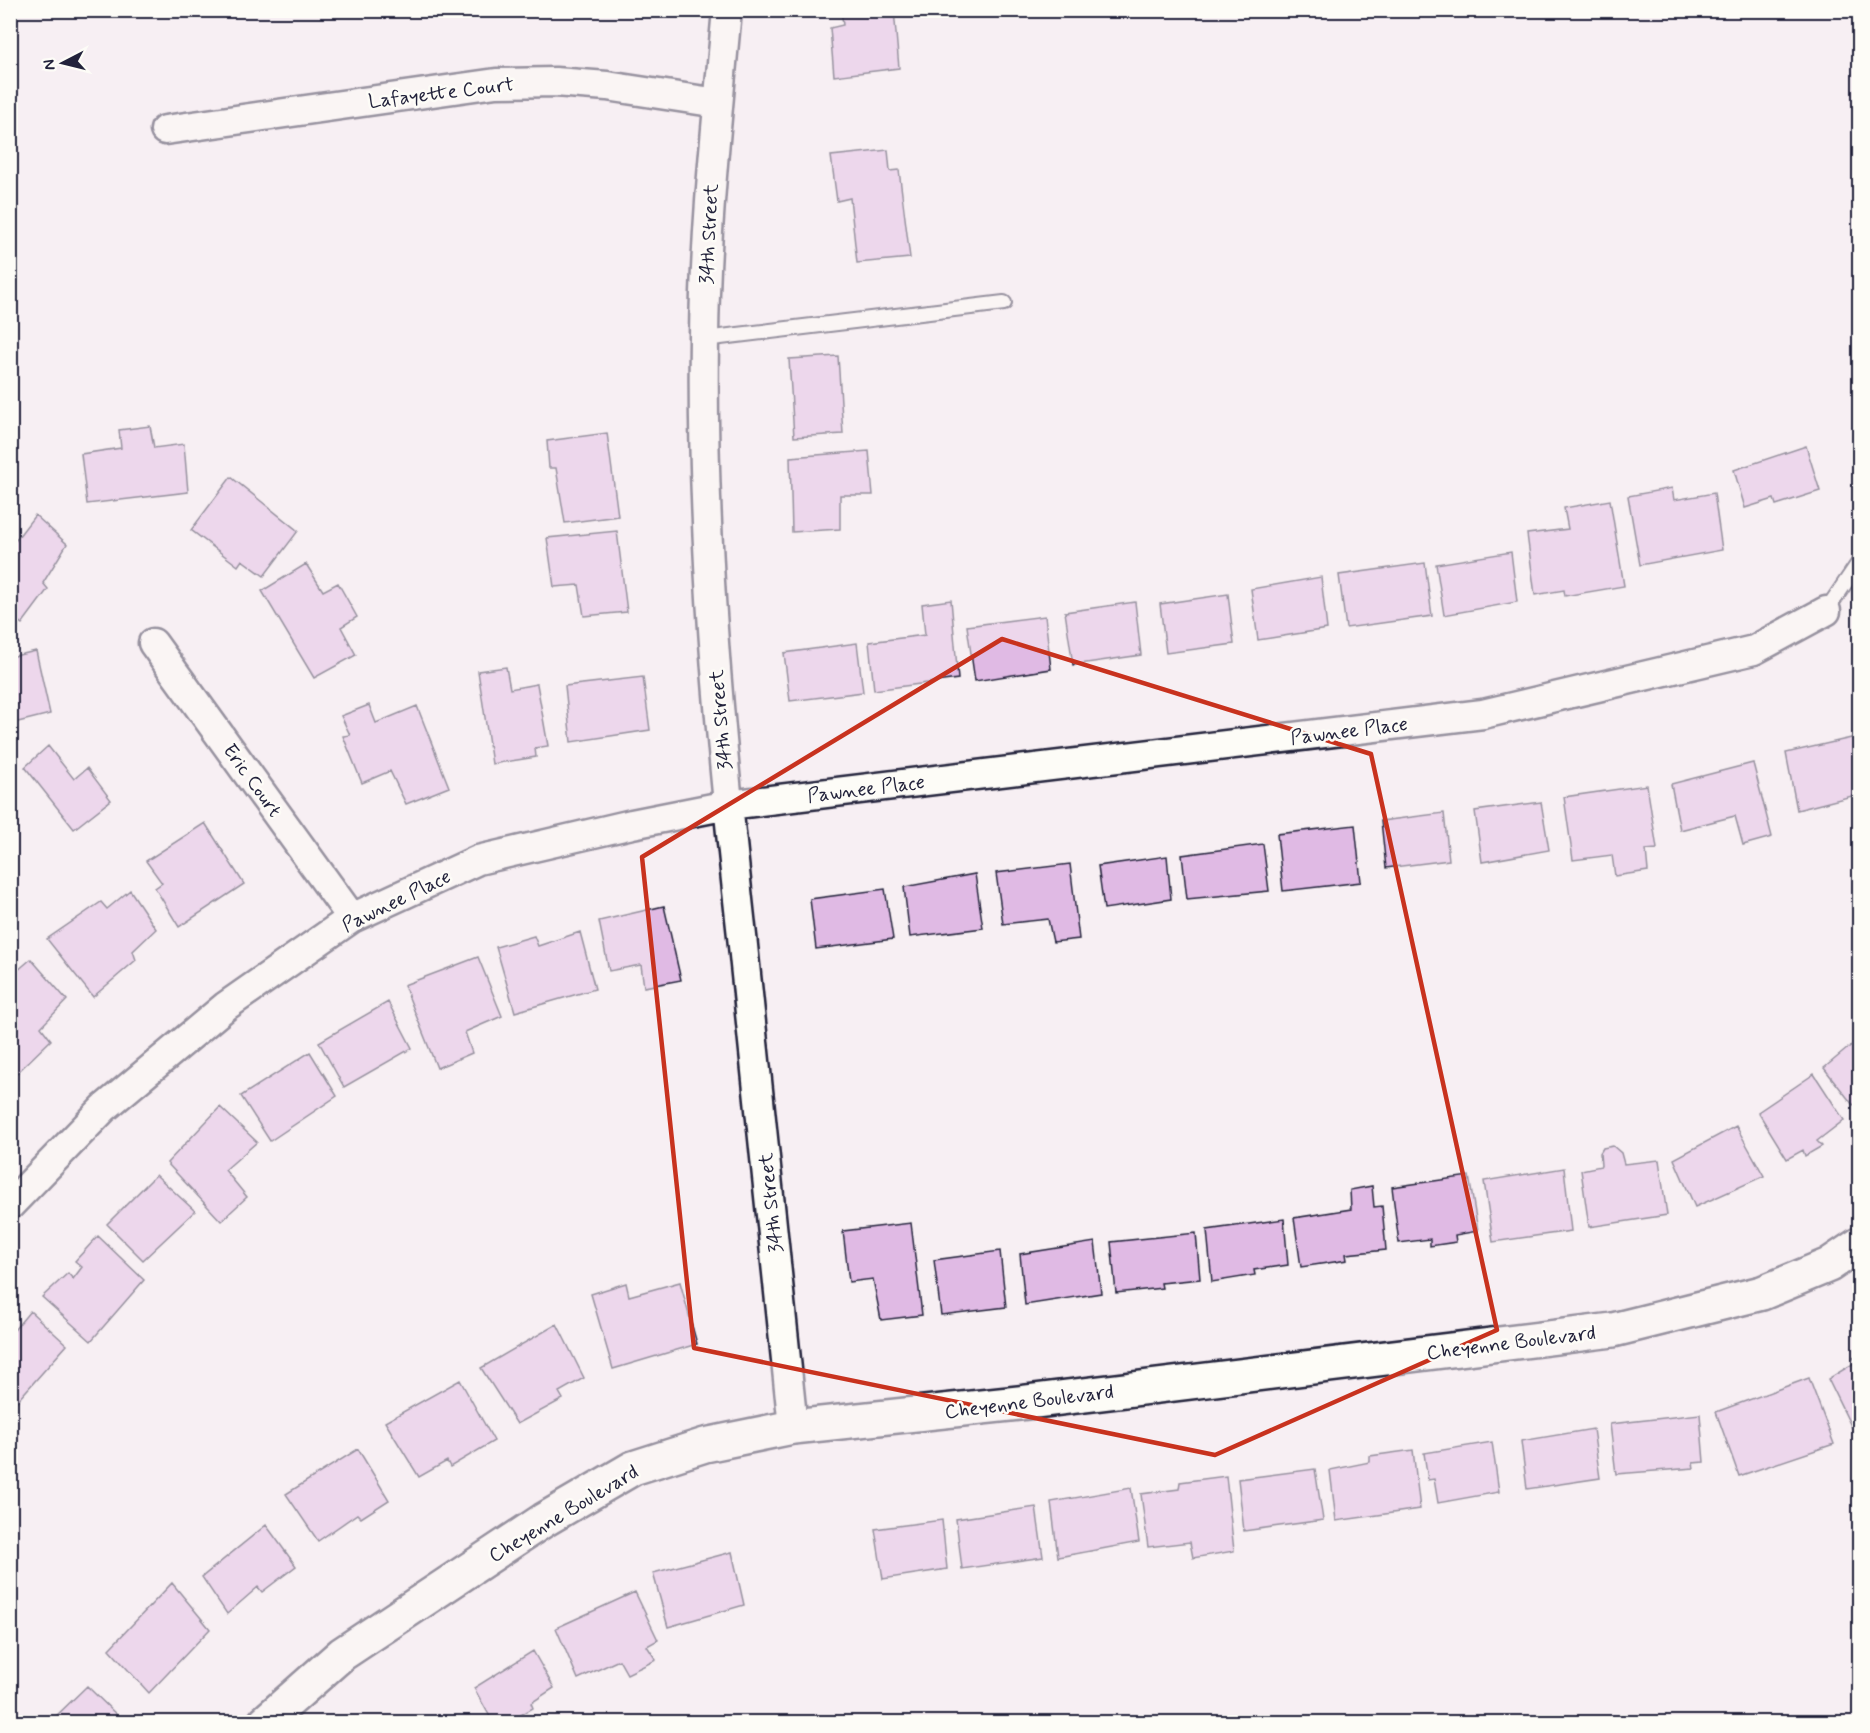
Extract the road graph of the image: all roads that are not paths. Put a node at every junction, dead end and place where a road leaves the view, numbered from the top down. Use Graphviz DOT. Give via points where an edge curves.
graph roads {
  1 [pos="727,10"];
  2 [pos="718,103"];
  3 [pos="165,130"];
  4 [pos="1004,303"];
  5 [pos="704,339"];
  6 [pos="1860,561"];
  7 [pos="1826,611"];
  8 [pos="153,643"];
  9 [pos="728,805"];
  10 [pos="352,918"];
  11 [pos="10,1205"];
  12 [pos="1860,1244"];
  13 [pos="794,1426"];
  14 [pos="265,1722"];
  1 -- 2 [label="street, 34th Street"];
  2 -- 3 [label="street, Lafayette Court" via="607,86 496,83"];
  2 -- 5 [label="street, 34th Street" via="708,210"];
  4 -- 5 [label="lane"];
  5 -- 9 [label="street, 34th Street" via="711,611"];
  6 -- 7 [label="lane"];
  7 -- 9 [label="street, Pawnee Place" via="1754,650 1483,714"];
  8 -- 10 [label="street, Eric Court"];
  9 -- 10 [label="street, Pawnee Place" via="478,860"];
  9 -- 13 [label="street, 34th Street"];
  10 -- 11 [label="street, Pawnee Place" via="226,1006 104,1108"];
  12 -- 13 [label="street, Cheyenne Boulevard" via="1829,1265 1762,1293 1612,1330 1019,1403"];
  13 -- 14 [label="street, Cheyenne Boulevard" via="705,1445 633,1468 544,1520 342,1654"];
}
